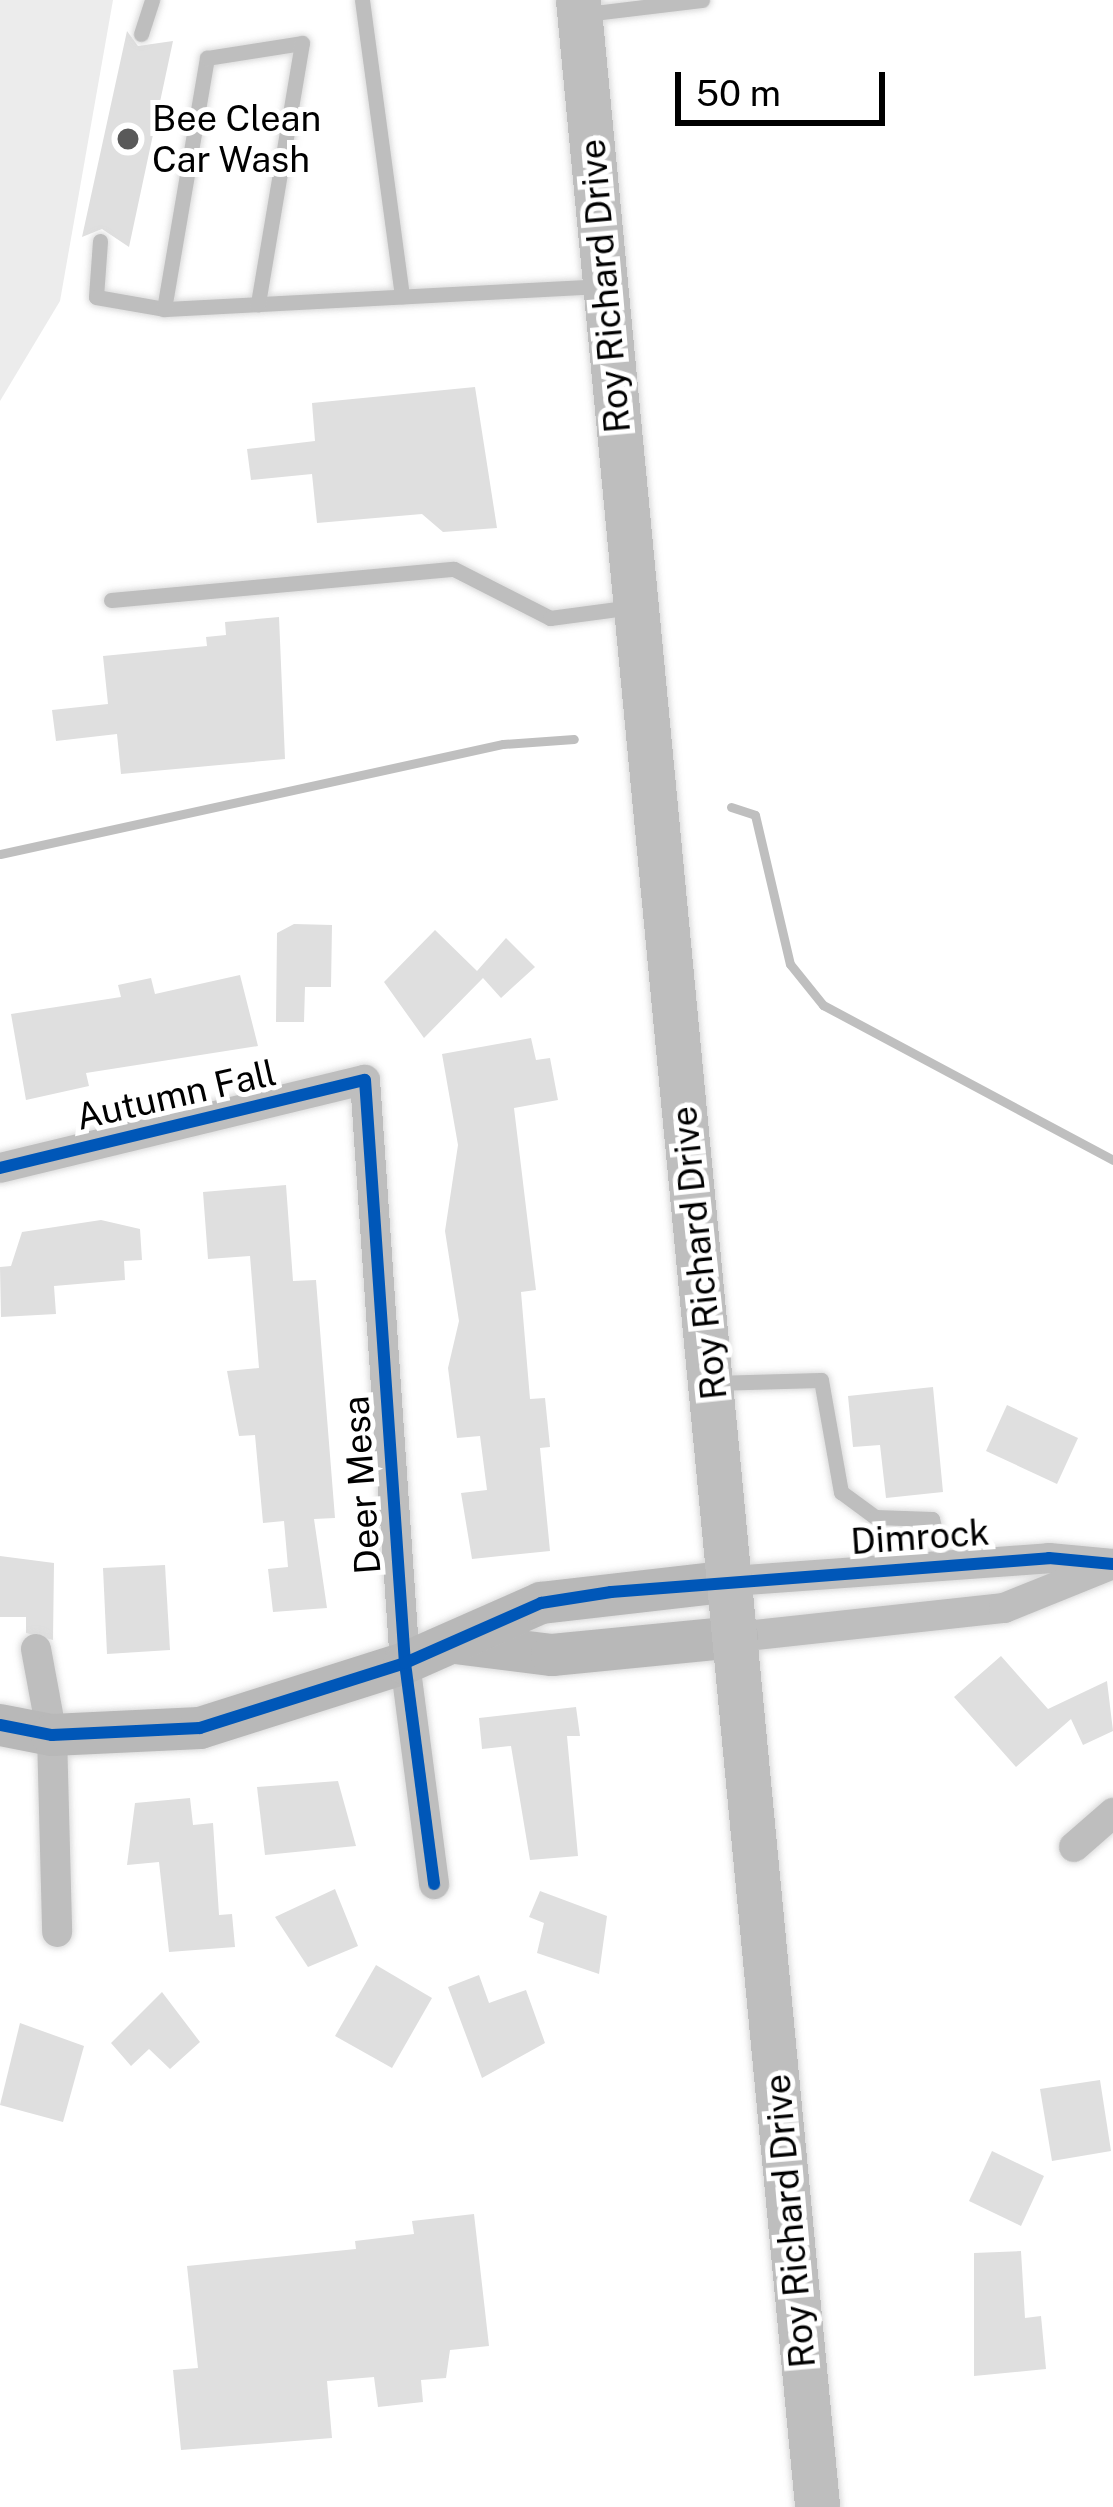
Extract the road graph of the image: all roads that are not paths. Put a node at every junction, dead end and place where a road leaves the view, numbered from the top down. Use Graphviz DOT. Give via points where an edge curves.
graph roads {
  1 [pos="152,0"];
  2 [pos="362,0"];
  3 [pos="702,0"];
  4 [pos="578,8"];
  5 [pos="141,34"];
  6 [pos="100,241"];
  7 [pos="604,286"];
  8 [pos="402,296"];
  9 [pos="258,304"];
  10 [pos="164,309"];
  11 [pos="111,600"];
  12 [pos="635,606"];
  13 [pos="365,1080"];
  14 [pos="0,1168"];
  15 [pos="712,1383"];
  16 [pos="1113,1564"];
  17 [pos="944,1565"];
  18 [pos="732,1581"];
  19 [pos="737,1637"];
  20 [pos="454,1642"];
  21 [pos="36,1649"];
  22 [pos="405,1663"];
  23 [pos="0,1725"];
  24 [pos="52,1735"];
  25 [pos="1113,1813"];
  26 [pos="1074,1847"];
  27 [pos="434,1884"];
  28 [pos="57,1932"];
  29 [pos="817,2507"];
  1 -- 5 [label="lane"];
  2 -- 8 [label="lane"];
  3 -- 4 [label="lane"];
  4 -- 7 [label="main road, Roy Richard Drive"];
  6 -- 10 [label="lane" via="96,297"];
  7 -- 8 [label="lane"];
  7 -- 12 [label="main road, Roy Richard Drive"];
  8 -- 9 [label="lane"];
  9 -- 10 [label="lane"];
  9 -- 10 [label="lane" via="302,43 207,58"];
  11 -- 12 [label="lane" via="454,569 550,618"];
  12 -- 15 [label="main road, Roy Richard Drive"];
  13 -- 14 [label="street, Autumn Fall"];
  13 -- 22 [label="street, Deer Mesa"];
  15 -- 17 [label="lane" via="820,1380 842,1492 875,1517 932,1519"];
  15 -- 18 [label="main road, Roy Richard Drive"];
  16 -- 17 [label="street, Dimrock"];
  16 -- 19 [label="street, Dimrock" via="1004,1608"];
  17 -- 18 [label="street, Dimrock"];
  18 -- 19 [label="main road, Roy Richard Drive"];
  18 -- 20 [label="street" via="541,1603"];
  19 -- 20 [label="street" via="528,1655"];
  19 -- 29 [label="main road, Roy Richard Drive"];
  20 -- 22 [label="street"];
  21 -- 24 [label="street"];
  22 -- 24 [label="street" via="200,1729"];
  22 -- 27 [label="street, Deer Mesa"];
  23 -- 24 [label="street"];
  24 -- 28 [label="street"];
  25 -- 26 [label="street"];
}
